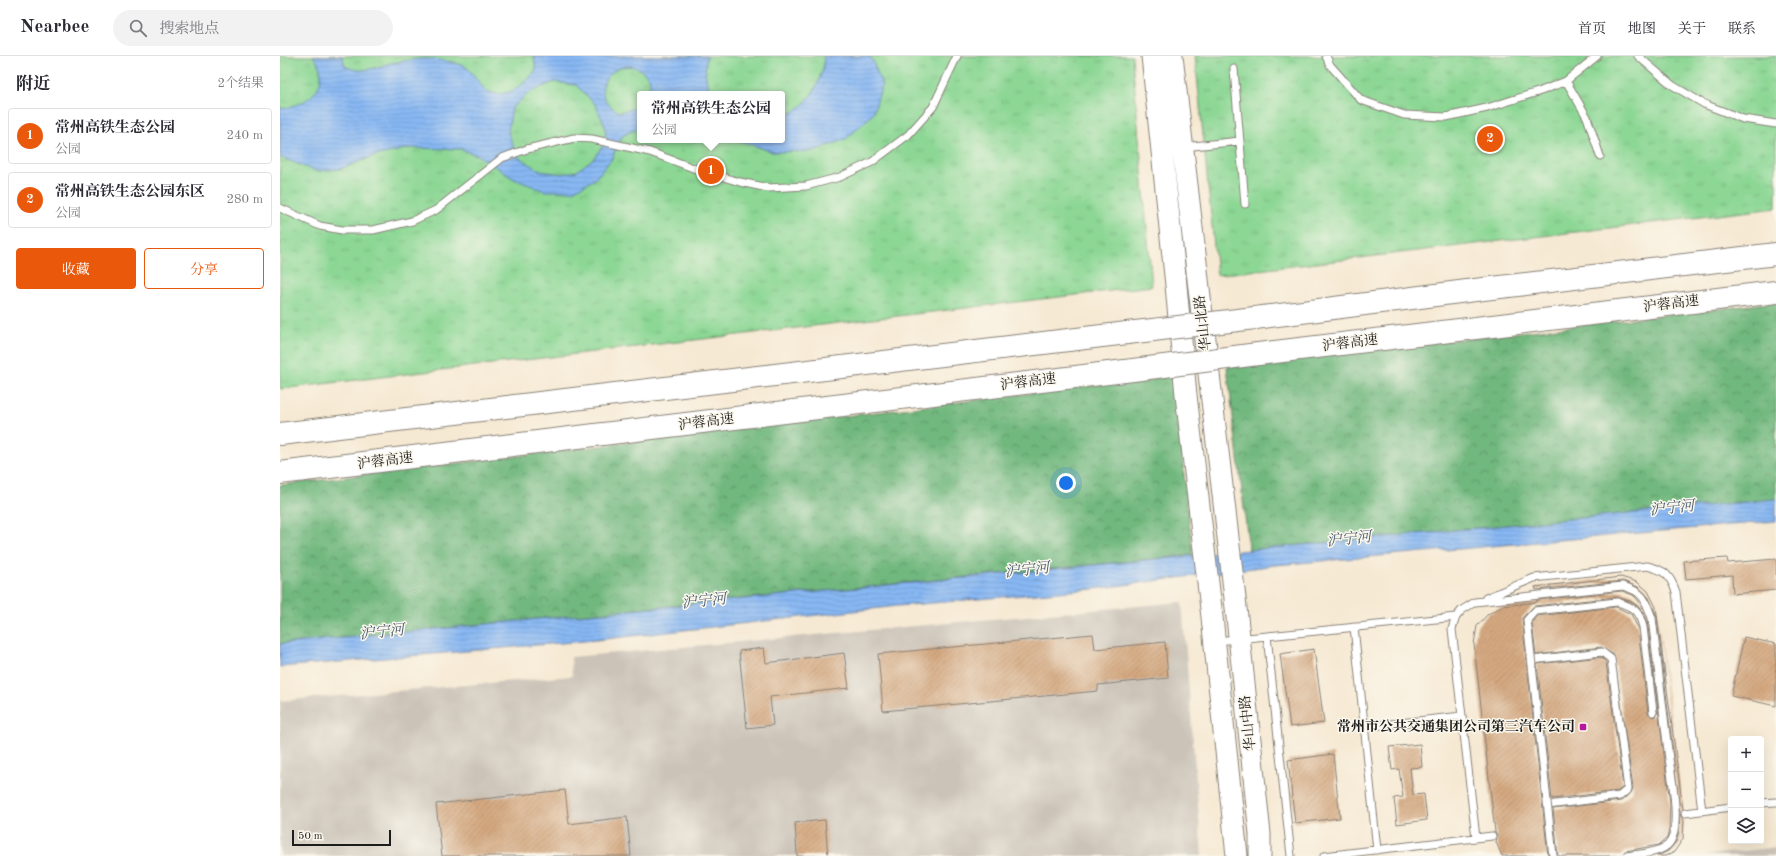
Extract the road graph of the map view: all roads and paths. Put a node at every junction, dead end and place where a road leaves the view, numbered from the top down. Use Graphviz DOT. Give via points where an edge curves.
graph roads {
  1 [pos="952,56"];
  2 [pos="957,56"];
  3 [pos="1152,56"];
  4 [pos="1326,56"];
  5 [pos="1597,56"];
  6 [pos="1638,56"];
  7 [pos="1175,61"];
  8 [pos="951,68"];
  9 [pos="1234,69"];
  10 [pos="1566,81"];
  11 [pos="1776,124"];
  12 [pos="1240,141"];
  13 [pos="1183,147"];
  14 [pos="1600,156"];
  15 [pos="1245,204"];
  16 [pos="280,208"];
  17 [pos="1776,254"];
  18 [pos="1776,292"];
  19 [pos="280,434"];
  20 [pos="280,473"];
  21 [pos="1208,590"];
  22 [pos="1234,590"];
  23 [pos="1475,602"];
  24 [pos="1456,617"];
  25 [pos="1354,627"];
  26 [pos="1267,636"];
  27 [pos="1239,639"];
  28 [pos="1215,641"];
  29 [pos="1532,660"];
  30 [pos="1663,711"];
  31 [pos="1462,716"];
  32 [pos="1364,727"];
  33 [pos="1776,802"];
  34 [pos="1764,803"];
  35 [pos="1548,805"];
  36 [pos="1728,807"];
  37 [pos="1702,811"];
  38 [pos="1685,813"];
  39 [pos="1492,836"];
  40 [pos="1476,838"];
  41 [pos="1377,850"];
  42 [pos="1237,856"];
  43 [pos="1260,856"];
  44 [pos="1291,856"];
  45 [pos="1324,856"];
  46 [pos="1554,856"];
  47 [pos="1626,856"];
  1 -- 8 [label="lane"];
  2 -- 8 [label="lane"];
  3 -- 21 [label="main road, 华山北路"];
  4 -- 10 [label="lane" via="1330,65 1361,100 1404,115 1446,117 1487,108"];
  5 -- 10 [label="lane"];
  6 -- 11 [label="lane" via="1672,85 1704,104 1743,119"];
  7 -- 13 [label="main road, 华山北路"];
  8 -- 16 [label="lane" via="932,107 908,136 872,162 840,177 806,186 768,188 696,169 650,152 592,139 574,138 502,158 436,210 412,221 373,230 342,230 320,226"];
  9 -- 12 [label="lane"];
  10 -- 14 [label="lane" via="1587,117"];
  12 -- 13 [label="lane"];
  12 -- 15 [label="lane"];
  13 -- 22 [label="main road, 华山北路"];
  17 -- 19 [label="highway, bridge"];
  18 -- 20 [label="highway, 沪蓉高速, bridge"];
  21 -- 28 [label="main road, 华山中路"];
  22 -- 27 [label="main road, 华山中路"];
  23 -- 24 [label="lane"];
  23 -- 30 [label="lane" via="1623,586 1636,590 1646,602 1652,618"];
  23 -- 37 [label="lane" via="1534,578 1647,566 1660,569 1671,579 1676,592"];
  24 -- 25 [label="lane"];
  24 -- 31 [label="lane" via="1452,629"];
  25 -- 26 [label="lane"];
  25 -- 32 [label="lane"];
  26 -- 27 [label="lane"];
  26 -- 44 [label="lane"];
  27 -- 28 [label="lane"];
  27 -- 43 [label="main road, 华山中路" via="1260,834"];
  28 -- 42 [label="main road, 华山中路"];
  29 -- 30 [label="lane, bridge" via="1527,620 1535,611 1618,602 1630,606 1640,615 1643,627 1651,712"];
  29 -- 35 [label="lane, bridge"];
  29 -- 35 [label="lane" via="1602,652 1611,659 1628,789 1620,796"];
  30 -- 47 [label="lane, bridge" via="1676,820 1674,836 1667,847 1652,853"];
  31 -- 32 [label="lane"];
  31 -- 40 [label="lane"];
  32 -- 41 [label="lane"];
  33 -- 34 [label="lane"];
  35 -- 46 [label="lane, bridge"];
  36 -- 37 [label="lane"];
  37 -- 38 [label="lane"];
  39 -- 40 [label="lane"];
  40 -- 41 [label="lane"];
  41 -- 45 [label="lane"];
}
